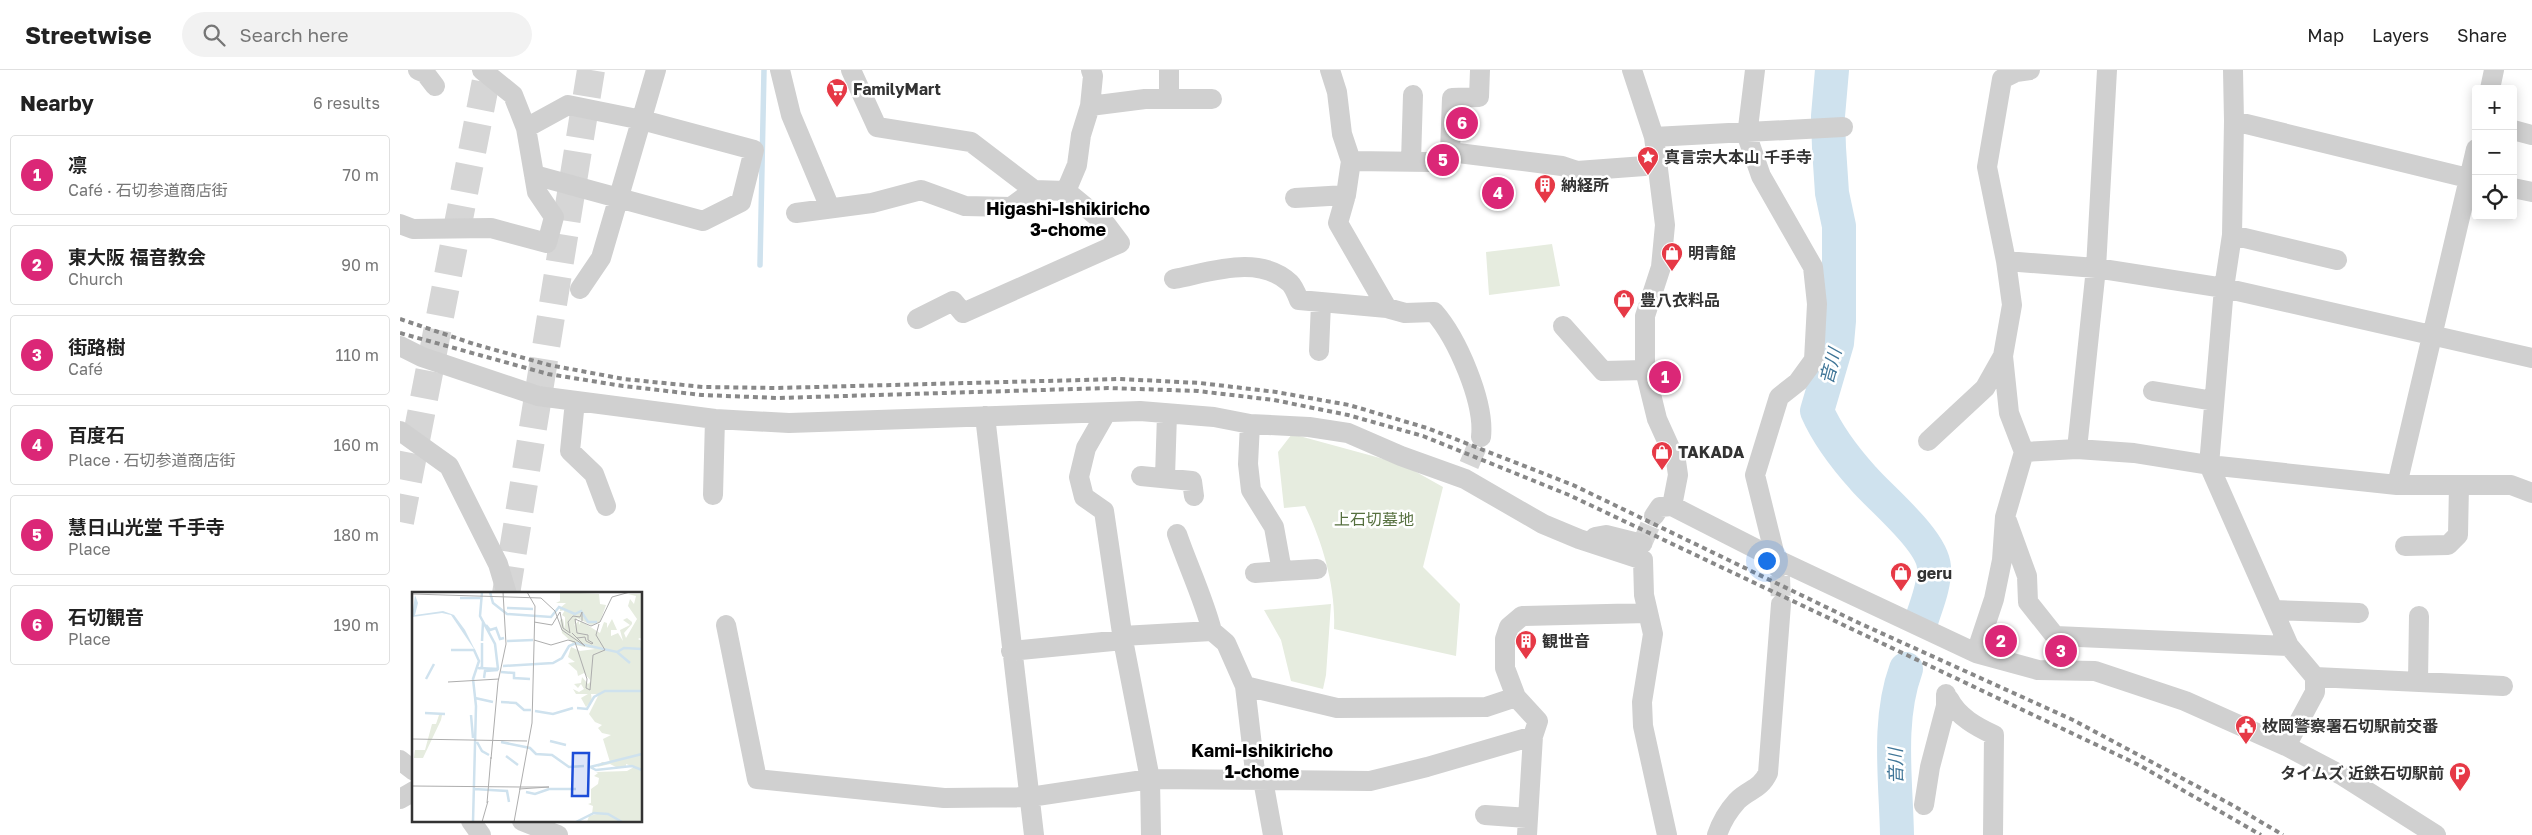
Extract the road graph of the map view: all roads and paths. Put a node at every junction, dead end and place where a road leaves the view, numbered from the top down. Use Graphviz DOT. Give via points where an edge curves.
graph roads {
  1 [pos="418,70"];
  2 [pos="482,70"];
  3 [pos="656,70"];
  4 [pos="780,70"];
  5 [pos="851,70"];
  6 [pos="1091,70"];
  7 [pos="1169,70"];
  8 [pos="1330,70"];
  9 [pos="1480,70"];
  10 [pos="1632,70"];
  11 [pos="1755,70"];
  12 [pos="1993,70"];
  13 [pos="2030,70"];
  14 [pos="2107,70"];
  15 [pos="2233,70"];
  16 [pos="2494,70"];
  17 [pos="2491,85"];
  18 [pos="435,86"];
  19 [pos="2000,92"];
  20 [pos="1413,95"];
  21 [pos="1169,99"];
  22 [pos="1212,99"];
  23 [pos="1090,106"];
  24 [pos="642,120"];
  25 [pos="2234,121"];
  26 [pos="1843,127"];
  27 [pos="526,128"];
  28 [pos="2517,131"];
  29 [pos="1747,132"];
  30 [pos="2532,135"];
  31 [pos="1654,137"];
  32 [pos="1450,152"];
  33 [pos="1351,161"];
  34 [pos="1411,161"];
  35 [pos="1658,166"];
  36 [pos="534,175"];
  37 [pos="2472,179"];
  38 [pos="2517,189"];
  39 [pos="1034,190"];
  40 [pos="1066,191"];
  41 [pos="2532,192"];
  42 [pos="1346,195"];
  43 [pos="1295,198"];
  44 [pos="618,199"];
  45 [pos="830,208"];
  46 [pos="796,213"];
  47 [pos="400,224"];
  48 [pos="2232,235"];
  49 [pos="2337,260"];
  50 [pos="2006,261"];
  51 [pos="2096,268"];
  52 [pos="1174,279"];
  53 [pos="2224,288"];
  54 [pos="580,289"];
  55 [pos="1322,303"];
  56 [pos="1387,308"];
  57 [pos="917,319"];
  58 [pos="1563,326"];
  59 [pos="2432,336"];
  60 [pos="400,346"];
  61 [pos="1319,351"];
  62 [pos="2003,356"];
  63 [pos="2532,358"];
  64 [pos="1645,370"];
  65 [pos="2153,391"];
  66 [pos="575,401"];
  67 [pos="2214,401"];
  68 [pos="1106,413"];
  69 [pos="1167,414"];
  70 [pos="985,416"];
  71 [pos="716,419"];
  72 [pos="1250,424"];
  73 [pos="400,431"];
  74 [pos="1480,437"];
  75 [pos="1928,441"];
  76 [pos="2077,450"];
  77 [pos="2024,452"];
  78 [pos="2209,465"];
  79 [pos="1141,476"];
  80 [pos="1165,477"];
  81 [pos="2397,485"];
  82 [pos="2459,485"];
  83 [pos="2532,493"];
  84 [pos="713,495"];
  85 [pos="1194,496"];
  86 [pos="606,506"];
  87 [pos="1672,506"];
  88 [pos="1654,516"];
  89 [pos="2005,517"];
  90 [pos="1177,534"];
  91 [pos="1580,539"];
  92 [pos="1642,544"];
  93 [pos="2405,546"];
  94 [pos="1778,568"];
  95 [pos="1317,569"];
  96 [pos="1282,571"];
  97 [pos="1255,573"];
  98 [pos="506,592"];
  99 [pos="1781,604"];
  100 [pos="2274,610"];
  101 [pos="1648,612"];
  102 [pos="2359,613"];
  103 [pos="2419,616"];
  104 [pos="726,626"];
  105 [pos="1212,631"];
  106 [pos="1123,638"];
  107 [pos="2289,646"];
  108 [pos="1011,651"];
  109 [pos="1976,653"];
  110 [pos="2315,678"];
  111 [pos="2418,682"];
  112 [pos="1245,686"];
  113 [pos="2503,686"];
  114 [pos="1516,697"];
  115 [pos="1533,736"];
  116 [pos="2286,746"];
  117 [pos="400,760"];
  118 [pos="412,769"];
  119 [pos="1150,779"];
  120 [pos="1259,780"];
  121 [pos="412,791"];
  122 [pos="1030,798"];
  123 [pos="400,800"];
  124 [pos="1924,805"];
  125 [pos="1485,815"];
  126 [pos="472,822"];
  127 [pos="525,822"];
  128 [pos="1528,826"];
  129 [pos="481,835"];
  130 [pos="558,835"];
  131 [pos="1034,835"];
  132 [pos="1151,835"];
  133 [pos="1273,835"];
  134 [pos="1667,835"];
  135 [pos="1717,835"];
  136 [pos="1993,835"];
  137 [pos="2436,835"];
  1 -- 18 [label="street" via="425,73"];
  2 -- 27 [label="street" via="513,95"];
  3 -- 24 [label="street"];
  4 -- 45 [label="street" via="791,115"];
  5 -- 39 [label="street" via="876,127 972,142"];
  6 -- 23 [label="street"];
  7 -- 21 [label="street"];
  8 -- 33 [label="street" via="1337,92 1342,134"];
  9 -- 32 [label="street" via="1479,97 1452,98"];
  10 -- 31 [label="street"];
  11 -- 29 [label="street"];
  12 -- 19 [label="street" via="1991,91"];
  13 -- 19 [label="street" via="2002,79"];
  14 -- 51 [label="street"];
  15 -- 25 [label="street"];
  16 -- 17 [label="street"];
  19 -- 50 [label="street" via="1987,167"];
  20 -- 34 [label="street"];
  21 -- 22 [label="street"];
  21 -- 23 [label="street"];
  23 -- 40 [label="street" via="1081,134 1077,166"];
  24 -- 27 [label="street" via="568,105"];
  24 -- 44 [label="street"];
  24 -- 44 [label="street" via="754,150 741,202 703,221"];
  25 -- 37 [label="street"];
  25 -- 48 [label="street"];
  26 -- 29 [label="street"];
  27 -- 36 [label="street"];
  28 -- 30 [label="street"];
  29 -- 31 [label="street"];
  29 -- 94 [label="street" via="1762,176 1813,267 1817,304 1814,360 1798,382 1779,397 1755,476"];
  31 -- 35 [label="street"];
  32 -- 34 [label="street" via="1432,162"];
  32 -- 35 [label="street" via="1562,166 1577,171"];
  33 -- 34 [label="street"];
  33 -- 42 [label="street"];
  35 -- 64 [label="street" via="1665,225 1664,250 1645,316"];
  36 -- 44 [label="street"];
  36 -- 47 [label="street" via="537,192 554,217 546,243 491,228 413,228"];
  37 -- 59 [label="street"];
  38 -- 41 [label="street"];
  39 -- 40 [label="street"];
  39 -- 45 [label="street" via="1011,207 965,206 921,190 872,203"];
  40 -- 57 [label="street" via="1105,223 1120,243 963,313 953,301"];
  42 -- 43 [label="street"];
  42 -- 56 [label="street" via="1338,223"];
  44 -- 54 [label="street" via="601,258"];
  45 -- 46 [label="street"];
  48 -- 49 [label="street"];
  48 -- 53 [label="street"];
  50 -- 51 [label="street"];
  50 -- 62 [label="street" via="2012,305"];
  51 -- 53 [label="street"];
  51 -- 76 [label="street"];
  52 -- 55 [label="street" via="1237,267 1269,269 1291,284 1299,300"];
  53 -- 59 [label="street"];
  53 -- 67 [label="street"];
  55 -- 56 [label="street"];
  55 -- 61 [label="street"];
  56 -- 74 [label="street" via="1405,313 1434,312 1448,327 1472,384 1482,426"];
  58 -- 64 [label="street" via="1603,371"];
  59 -- 63 [label="street"];
  59 -- 81 [label="street"];
  60 -- 66 [label="street" via="422,357 538,396"];
  62 -- 75 [label="street" via="1985,388"];
  62 -- 77 [label="street" via="2009,413"];
  64 -- 87 [label="street" via="1658,419 1676,461 1678,475"];
  65 -- 67 [label="street"];
  66 -- 71 [label="street"];
  66 -- 86 [label="street" via="570,451 594,474"];
  67 -- 78 [label="street"];
  68 -- 69 [label="street" via="1140,411"];
  68 -- 70 [label="street"];
  68 -- 106 [label="street" via="1086,448 1079,477 1084,497 1104,511"];
  69 -- 72 [label="street" via="1214,417"];
  69 -- 80 [label="street"];
  70 -- 71 [label="street" via="789,423"];
  70 -- 108 [label="street"];
  71 -- 84 [label="street"];
  72 -- 91 [label="street" via="1348,433 1401,456 1467,472 1544,524"];
  72 -- 96 [label="street" via="1248,464 1251,490 1274,527"];
  73 -- 98 [label="street" via="449,466 498,564"];
  76 -- 77 [label="street"];
  76 -- 78 [label="street" via="2134,453"];
  77 -- 89 [label="street"];
  78 -- 81 [label="street"];
  78 -- 100 [label="street"];
  79 -- 80 [label="street"];
  80 -- 85 [label="street" via="1192,481"];
  81 -- 82 [label="street"];
  82 -- 83 [label="street" via="2511,485"];
  82 -- 93 [label="street" via="2458,535 2448,546"];
  87 -- 88 [label="street" via="1660,508"];
  87 -- 94 [label="street"];
  89 -- 107 [label="street" via="2027,576 2028,602 2055,636"];
  89 -- 109 [label="street" via="2002,560 1994,599"];
  90 -- 105 [label="street" via="1191,576 1204,601"];
  91 -- 92 [label="street" via="1606,535"];
  91 -- 101 [label="street" via="1642,560"];
  94 -- 109 [label="street"];
  95 -- 96 [label="street"];
  96 -- 97 [label="street"];
  99 -- 135 [label="street" via="1768,773 1760,787 1737,801 1722,821"];
  100 -- 102 [label="street"];
  100 -- 107 [label="street"];
  101 -- 114 [label="street" via="1522,616 1509,627 1505,638 1505,668"];
  101 -- 134 [label="street" via="1653,634 1642,702 1642,726"];
  103 -- 111 [label="street"];
  104 -- 122 [label="street" via="757,780 944,798"];
  105 -- 106 [label="street"];
  105 -- 112 [label="street" via="1226,643"];
  106 -- 108 [label="street"];
  106 -- 119 [label="street"];
  107 -- 110 [label="street"];
  108 -- 122 [label="street"];
  109 -- 116 [label="street" via="2038,670 2095,671 2185,701"];
  110 -- 111 [label="street"];
  110 -- 116 [label="street" via="2315,692"];
  111 -- 113 [label="street"];
  112 -- 114 [label="street" via="1337,708 1486,707"];
  112 -- 120 [label="street"];
  114 -- 115 [label="street" via="1538,721"];
  115 -- 120 [label="street" via="1370,780"];
  115 -- 128 [label="street"];
  116 -- 137 [label="street" via="2343,776"];
  117 -- 118 [label="street"];
  119 -- 120 [label="street"];
  119 -- 122 [label="street"];
  119 -- 132 [label="street"];
  120 -- 133 [label="street"];
  121 -- 123 [label="street"];
  122 -- 131 [label="street"];
  124 -- 136 [label="street" via="1947,696 1965,718 1994,735"];
  125 -- 128 [label="street"];
  126 -- 129 [label="street"];
  127 -- 130 [label="street"];
}
